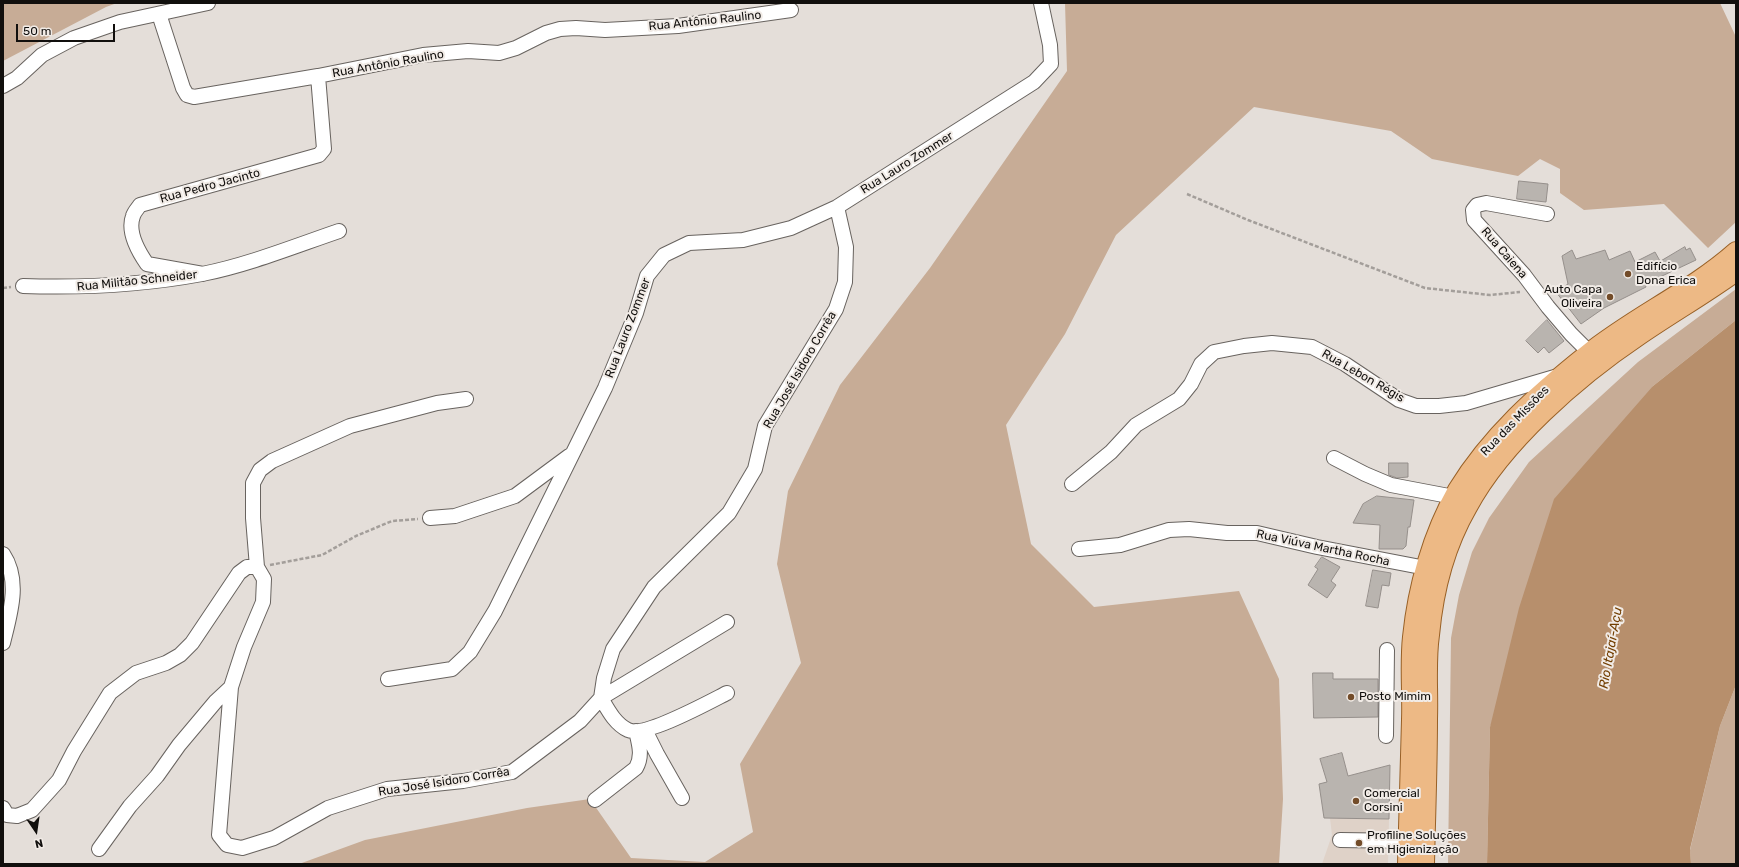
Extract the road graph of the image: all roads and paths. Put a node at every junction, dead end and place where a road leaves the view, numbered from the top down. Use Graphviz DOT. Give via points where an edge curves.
graph roads {
  1 [pos="208,3"];
  2 [pos="1041,3"];
  3 [pos="791,10"];
  4 [pos="159,14"];
  5 [pos="318,76"];
  6 [pos="3,86"];
  7 [pos="1187,194"];
  8 [pos="837,207"];
  9 [pos="1547,214"];
  10 [pos="340,231"];
  11 [pos="1736,251"];
  12 [pos="1736,272"];
  13 [pos="204,274"];
  14 [pos="23,286"];
  15 [pos="1535,290"];
  16 [pos="1589,352"];
  17 [pos="1562,375"];
  18 [pos="466,399"];
  19 [pos="571,454"];
  20 [pos="1334,458"];
  21 [pos="1072,484"];
  22 [pos="1454,497"];
  23 [pos="430,518"];
  24 [pos="1079,549"];
  25 [pos="3,554"];
  26 [pos="257,567"];
  27 [pos="1426,568"];
  28 [pos="727,622"];
  29 [pos="3,643"];
  30 [pos="1387,650"];
  31 [pos="388,679"];
  32 [pos="231,687"];
  33 [pos="728,693"];
  34 [pos="600,698"];
  35 [pos="640,731"];
  36 [pos="1386,736"];
  37 [pos="682,798"];
  38 [pos="595,800"];
  39 [pos="3,808"];
  40 [pos="1340,840"];
  41 [pos="1408,841"];
  42 [pos="99,849"];
  43 [pos="1407,864"];
  44 [pos="1425,864"];
  1 -- 4 [label="street"];
  2 -- 8 [label="street, Rua Lauro Zommer" via="1050,45 1051,64 1034,82"];
  3 -- 5 [label="street, Rua Antônio Raulino" via="678,26 605,30 560,29 499,53 423,55"];
  4 -- 5 [label="street, Rua Antônio Raulino" via="187,96 194,97"];
  4 -- 6 [label="street" via="120,22 74,38 42,55 17,78"];
  5 -- 13 [label="street, Rua Pedro Jacinto" via="324,149 319,155 140,205 133,216 132,227 138,250 147,264"];
  7 -- 15 [label="path" via="1242,218 1425,288 1490,295"];
  8 -- 19 [label="street, Rua Lauro Zommer" via="791,228 743,240 689,243 664,255 647,276 636,313 605,388"];
  8 -- 34 [label="street, Rua José Isidoro Corrêa" via="846,247 845,282 836,309 765,426 755,469 729,513 654,587 613,649"];
  9 -- 15 [label="street, Rua Caiena" via="1486,203 1477,205 1473,210 1474,220"];
  10 -- 13 [label="street, Rua Militão Schneider"];
  11 -- 16 [label="main road, Rua das Missões"];
  12 -- 44 [label="main road, Rua das Missões" via="1638,336 1572,388 1507,451 1467,507 1449,547 1429,636"];
  13 -- 14 [label="street, Rua Militão Schneider" via="70,288"];
  15 -- 16 [label="street, Rua Caiena"];
  16 -- 17 [label="main road, Rua das Missões"];
  17 -- 21 [label="street, Rua Lebon Régis" via="1466,403 1416,406 1399,400 1345,364 1312,347 1272,343 1214,352 1201,364 1191,384 1179,399 1136,425 1111,452"];
  17 -- 22 [label="main road, Rua das Missões" via="1536,397 1494,440 1478,459"];
  18 -- 26 [label="street, Rua José Isidoro Corrêa" via="437,403 350,426 272,461 260,470 252,483"];
  19 -- 23 [label="street" via="515,496 455,516"];
  19 -- 31 [label="street, Rua Lauro Zommer" via="536,531 495,611 470,652 452,669"];
  20 -- 22 [label="street" via="1391,485"];
  22 -- 27 [label="main road, Rua das Missões" via="1438,529"];
  23 -- 26 [label="path" via="392,521 356,536 322,555"];
  24 -- 27 [label="street, Rua Viúva Martha Rocha" via="1120,546 1169,530 1257,532"];
  25 -- 29 [label="street" via="12,571 13,600"];
  26 -- 32 [label="street, Rua José Isidoro Corrêa" via="264,579 263,602"];
  26 -- 39 [label="street" via="247,567 239,573 192,643 180,655 166,663 136,673 110,693 59,780 32,810 17,816 7,815"];
  27 -- 41 [label="main road, Rua das Missões" via="1412,638"];
  28 -- 34 [label="street"];
  30 -- 36 [label="street"];
  32 -- 34 [label="street, Rua José Isidoro Corrêa" via="219,835 227,845 242,848 274,838 328,808 388,789 464,781 512,772 580,722"];
  32 -- 42 [label="street" via="179,745"];
  33 -- 35 [label="street" via="678,717"];
  34 -- 35 [label="street" via="614,720 629,731"];
  35 -- 37 [label="street" via="657,754"];
  35 -- 38 [label="street" via="640,761 636,768"];
  40 -- 41 [label="street"];
  41 -- 43 [label="main road, Rua das Missões"];
}
